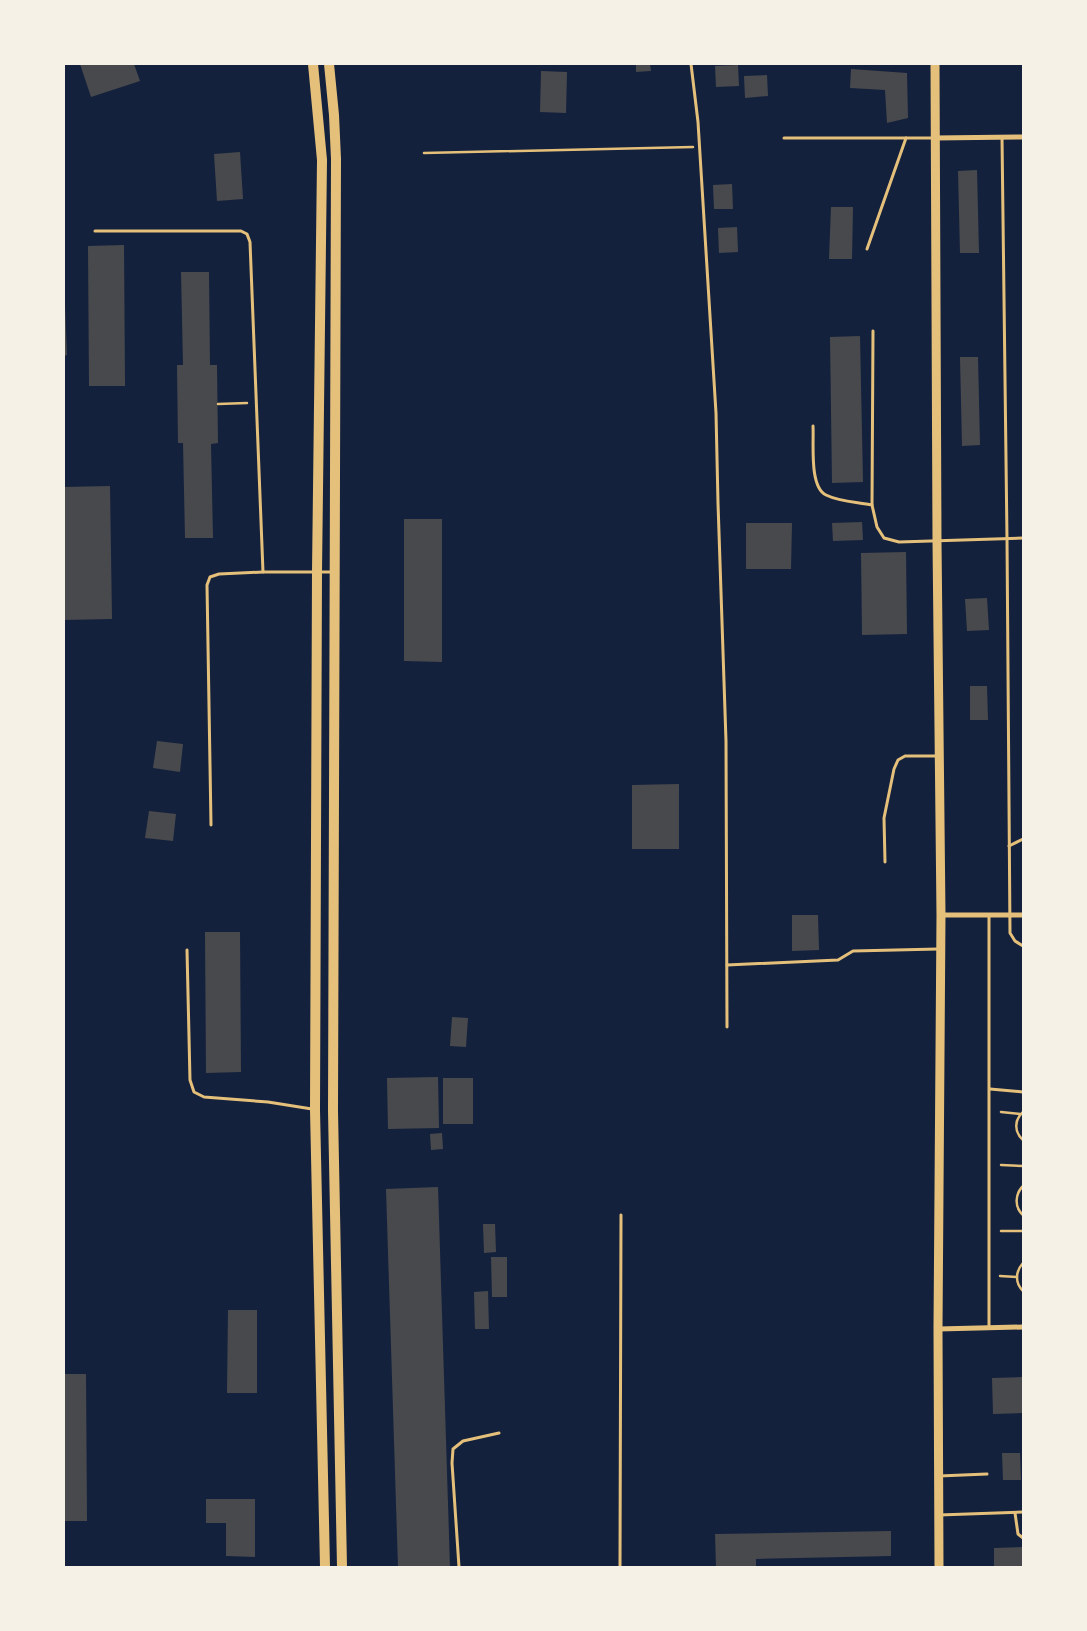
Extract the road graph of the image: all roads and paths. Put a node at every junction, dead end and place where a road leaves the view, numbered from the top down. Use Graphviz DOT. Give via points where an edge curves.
graph roads {
  1 [pos="313,64"];
  2 [pos="329,64"];
  3 [pos="691,64"];
  4 [pos="934,64"];
  5 [pos="1002,137"];
  6 [pos="1023,137"];
  7 [pos="784,138"];
  8 [pos="906,138"];
  9 [pos="935,138"];
  10 [pos="699,146"];
  11 [pos="424,153"];
  12 [pos="95,231"];
  13 [pos="867,249"];
  14 [pos="873,331"];
  15 [pos="256,402"];
  16 [pos="218,404"];
  17 [pos="813,426"];
  18 [pos="872,505"];
  19 [pos="1023,538"];
  20 [pos="1007,539"];
  21 [pos="937,541"];
  22 [pos="263,572"];
  23 [pos="317,572"];
  24 [pos="335,572"];
  25 [pos="940,756"];
  26 [pos="211,825"];
  27 [pos="1023,839"];
  28 [pos="1009,846"];
  29 [pos="885,862"];
  30 [pos="941,915"];
  31 [pos="989,915"];
  32 [pos="1010,915"];
  33 [pos="1023,915"];
  34 [pos="1023,946"];
  35 [pos="941,949"];
  36 [pos="187,950"];
  37 [pos="727,965"];
  38 [pos="727,1027"];
  39 [pos="990,1089"];
  40 [pos="1023,1092"];
  41 [pos="315,1110"];
  42 [pos="1001,1112"];
  43 [pos="1022,1113"];
  44 [pos="1023,1140"];
  45 [pos="1001,1165"];
  46 [pos="1023,1166"];
  47 [pos="1023,1186"];
  48 [pos="1023,1214"];
  49 [pos="621,1215"];
  50 [pos="1000,1231"];
  51 [pos="1023,1231"];
  52 [pos="1023,1264"];
  53 [pos="1000,1276"];
  54 [pos="1017,1276"];
  55 [pos="1023,1291"];
  56 [pos="1023,1327"];
  57 [pos="989,1328"];
  58 [pos="938,1329"];
  59 [pos="499,1433"];
  60 [pos="987,1474"];
  61 [pos="939,1476"];
  62 [pos="1023,1512"];
  63 [pos="1015,1513"];
  64 [pos="939,1515"];
  65 [pos="1023,1538"];
  66 [pos="324,1567"];
  67 [pos="342,1567"];
  68 [pos="459,1567"];
  69 [pos="620,1567"];
  70 [pos="939,1567"];
  1 -- 23 [label="main road" via="322,160"];
  2 -- 24 [label="main road" via="336,159"];
  3 -- 10 [label="lane"];
  4 -- 9 [label="main road"];
  5 -- 6 [label="street"];
  5 -- 9 [label="street"];
  5 -- 20 [label="lane"];
  7 -- 8 [label="lane"];
  8 -- 9 [label="lane"];
  8 -- 13 [label="lane"];
  9 -- 21 [label="main road"];
  10 -- 11 [label="path"];
  10 -- 37 [label="lane" via="716,413 726,741"];
  12 -- 15 [label="lane" via="241,231 247,234 250,242"];
  14 -- 18 [label="lane"];
  15 -- 16 [label="path"];
  15 -- 22 [label="lane"];
  17 -- 18 [label="lane" via="818,488 825,495"];
  18 -- 21 [label="lane" via="877,527 884,538 899,542"];
  19 -- 20 [label="lane"];
  20 -- 21 [label="lane"];
  20 -- 28 [label="lane"];
  21 -- 25 [label="main road"];
  22 -- 23 [label="lane"];
  22 -- 26 [label="lane" via="219,574 210,577 206,585"];
  23 -- 24 [label="lane"];
  23 -- 41 [label="main road"];
  24 -- 67 [label="main road" via="334,1111"];
  25 -- 29 [label="lane" via="906,756 898,760 884,818"];
  25 -- 30 [label="main road"];
  27 -- 28 [label="lane"];
  28 -- 32 [label="lane"];
  30 -- 31 [label="street"];
  30 -- 35 [label="main road"];
  31 -- 32 [label="street"];
  31 -- 39 [label="lane"];
  32 -- 33 [label="street"];
  32 -- 34 [label="lane" via="1010,934"];
  35 -- 37 [label="lane" via="853,951 838,960"];
  35 -- 58 [label="main road"];
  36 -- 41 [label="lane" via="190,1080 194,1092 204,1098 268,1102"];
  37 -- 38 [label="lane"];
  39 -- 40 [label="lane"];
  39 -- 57 [label="lane"];
  41 -- 66 [label="main road"];
  42 -- 43 [label="path"];
  43 -- 44 [label="path" via="1016,1121 1016,1130"];
  45 -- 46 [label="path"];
  47 -- 48 [label="path" via="1016,1196 1016,1204"];
  49 -- 69 [label="lane"];
  50 -- 51 [label="path"];
  52 -- 54 [label="path"];
  53 -- 54 [label="path"];
  54 -- 55 [label="path"];
  56 -- 57 [label="street"];
  57 -- 58 [label="street"];
  58 -- 61 [label="main road"];
  59 -- 68 [label="lane" via="464,1441 453,1449"];
  60 -- 61 [label="lane"];
  61 -- 64 [label="main road"];
  62 -- 63 [label="lane"];
  63 -- 64 [label="lane"];
  63 -- 65 [label="lane" via="1018,1534"];
  64 -- 70 [label="main road"];
}
